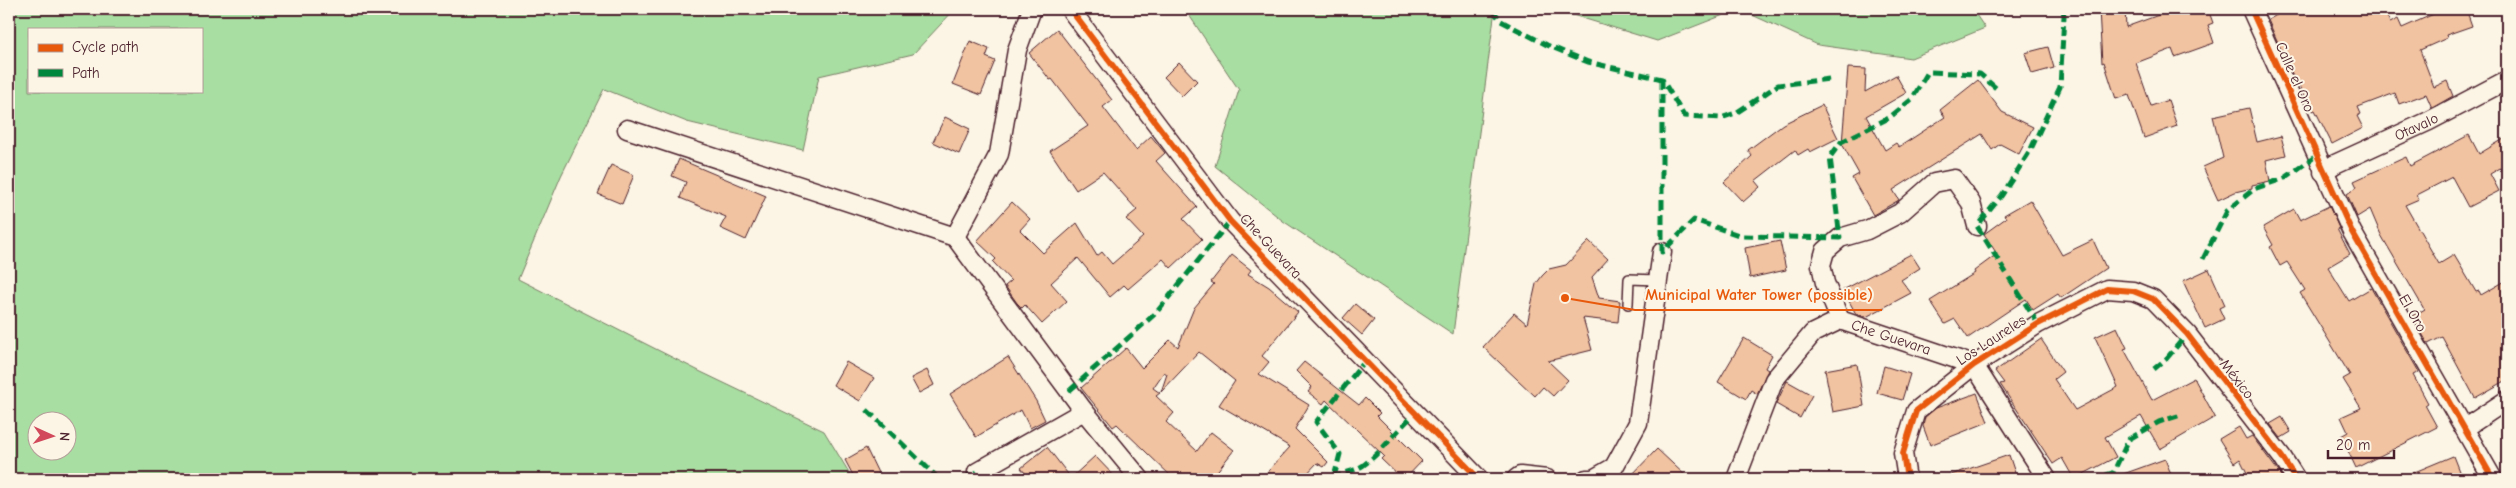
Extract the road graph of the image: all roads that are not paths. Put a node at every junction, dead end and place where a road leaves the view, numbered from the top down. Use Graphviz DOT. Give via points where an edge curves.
graph roads {
  1 [pos="1032,9"];
  2 [pos="1070,9"];
  3 [pos="2251,9"];
  4 [pos="2507,80"];
  5 [pos="627,129"];
  6 [pos="2320,164"];
  7 [pos="1977,226"];
  8 [pos="955,237"];
  9 [pos="1662,252"];
  10 [pos="1658,280"];
  11 [pos="2153,299"];
  12 [pos="1628,304"];
  13 [pos="1840,320"];
  14 [pos="1974,365"];
  15 [pos="2507,400"];
  16 [pos="1084,411"];
  17 [pos="2465,428"];
  18 [pos="977,472"];
  19 [pos="1140,479"];
  20 [pos="1479,479"];
  21 [pos="1516,479"];
  22 [pos="1547,479"];
  23 [pos="1586,479"];
  24 [pos="1736,479"];
  25 [pos="1907,479"];
  26 [pos="2047,479"];
  27 [pos="2296,479"];
  28 [pos="2493,479"];
  1 -- 8 [label="street" via="1017,50 999,154"];
  2 -- 20 [label="street, Che Guevara" via="1230,221"];
  3 -- 6 [label="street, Calle el Oro"];
  4 -- 6 [label="street, Otavalo" via="2411,130 2334,164"];
  5 -- 8 [label="street"];
  6 -- 17 [label="street, El Oro" via="2352,232"];
  7 -- 13 [label="street" via="1971,203 1954,179 1934,182 1900,213 1867,230 1840,238 1825,251 1821,265"];
  8 -- 16 [label="street"];
  9 -- 10 [label="street"];
  10 -- 12 [label="lane" via="1629,279"];
  10 -- 23 [label="street" via="1638,423 1614,467"];
  11 -- 14 [label="street, Los Laureles" via="2133,291 2108,289 2038,324"];
  11 -- 27 [label="street, México" via="2187,334"];
  13 -- 14 [label="street, Che Guevara"];
  13 -- 24 [label="street, Che Guevara" via="1813,333 1774,380"];
  14 -- 25 [label="street, Los Laureles" via="1916,411 1903,453"];
  14 -- 26 [label="street"];
  15 -- 17 [label="street"];
  16 -- 18 [label="street"];
  16 -- 19 [label="street"];
  17 -- 28 [label="street, El Oro"];
  21 -- 22 [label="street" via="1520,476"];
}
